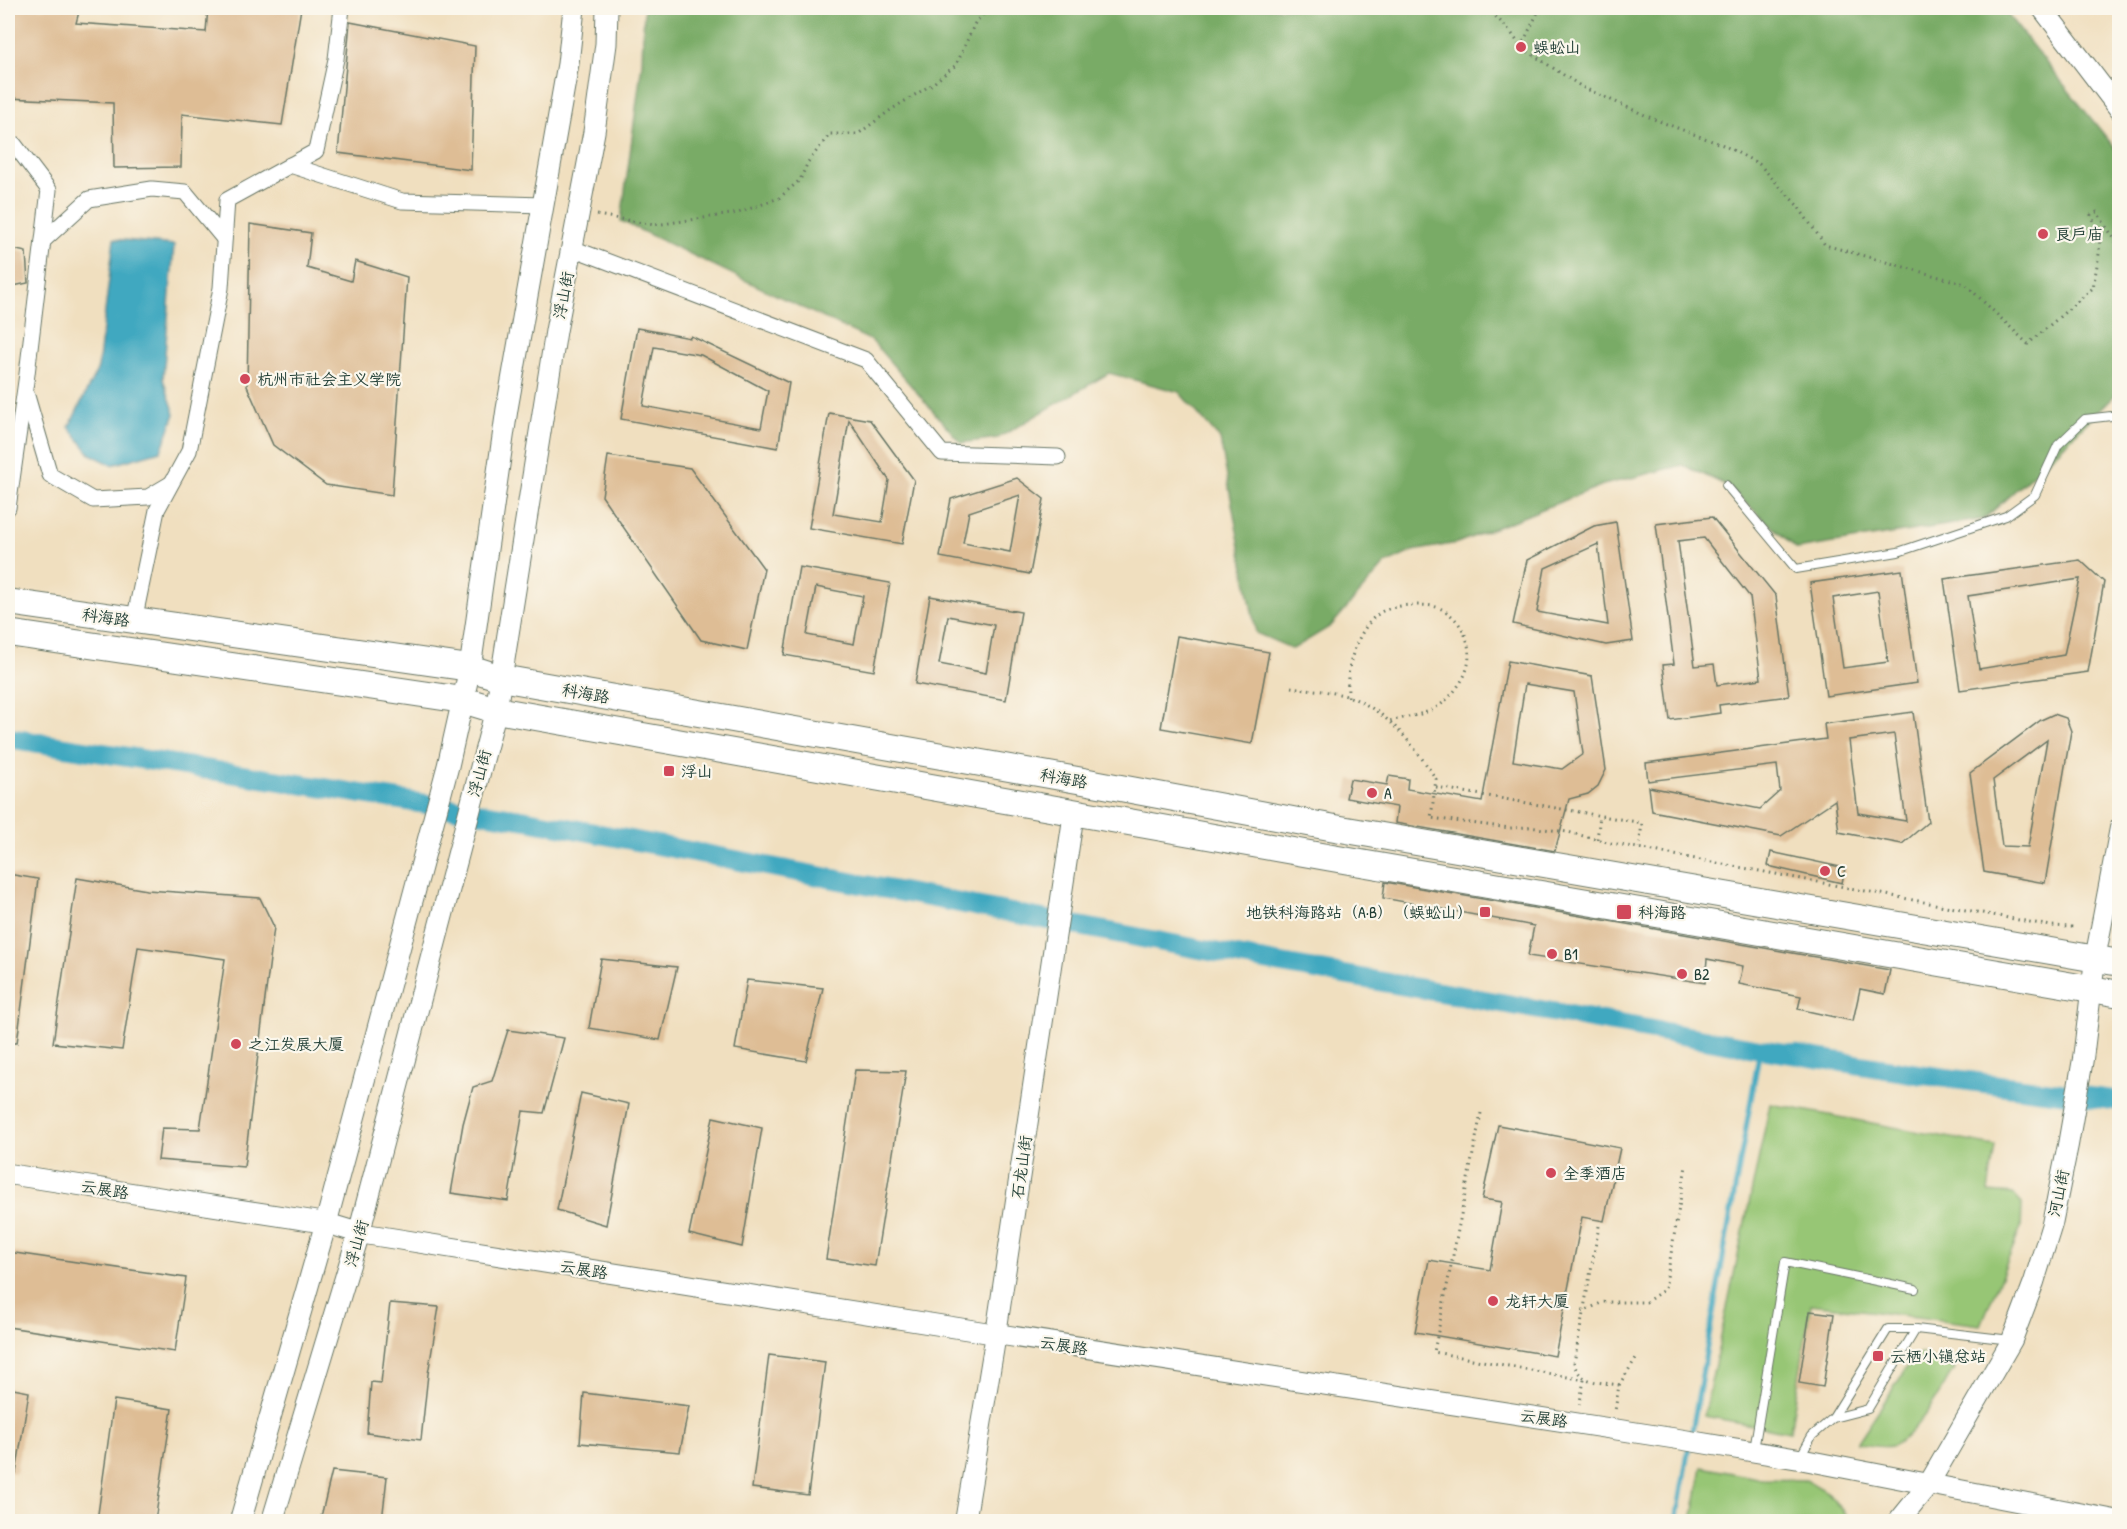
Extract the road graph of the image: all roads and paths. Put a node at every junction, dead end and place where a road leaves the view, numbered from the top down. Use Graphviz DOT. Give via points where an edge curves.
graph roads {
  1 [pos="342,8"];
  2 [pos="574,8"];
  3 [pos="607,8"];
  4 [pos="989,8"];
  5 [pos="1486,8"];
  6 [pos="1540,8"];
  7 [pos="2042,8"];
  8 [pos="1521,47"];
  9 [pos="2120,110"];
  10 [pos="8,143"];
  11 [pos="290,165"];
  12 [pos="543,205"];
  13 [pos="579,212"];
  14 [pos="224,239"];
  15 [pos="43,241"];
  16 [pos="572,248"];
  17 [pos="2120,248"];
  18 [pos="25,390"];
  19 [pos="2120,415"];
  20 [pos="1058,457"];
  21 [pos="171,484"];
  22 [pos="1726,485"];
  23 [pos="8,508"];
  24 [pos="8,602"];
  25 [pos="134,621"];
  26 [pos="8,633"];
  27 [pos="470,668"];
  28 [pos="501,678"];
  29 [pos="1291,687"];
  30 [pos="1348,697"];
  31 [pos="463,700"];
  32 [pos="496,710"];
  33 [pos="1389,721"];
  34 [pos="1436,787"];
  35 [pos="1074,812"];
  36 [pos="1600,816"];
  37 [pos="2120,828"];
  38 [pos="1597,839"];
  39 [pos="1639,848"];
  40 [pos="2073,927"];
  41 [pos="2107,961"];
  42 [pos="2091,988"];
  43 [pos="2120,994"];
  44 [pos="1481,1113"];
  45 [pos="1686,1166"];
  46 [pos="8,1174"];
  47 [pos="326,1223"];
  48 [pos="1599,1226"];
  49 [pos="359,1233"];
  50 [pos="1916,1288"];
  51 [pos="1582,1312"];
  52 [pos="1916,1329"];
  53 [pos="996,1334"];
  54 [pos="2012,1340"];
  55 [pos="1638,1355"];
  56 [pos="1584,1380"];
  57 [pos="1619,1385"];
  58 [pos="1583,1387"];
  59 [pos="1833,1418"];
  60 [pos="1612,1429"];
  61 [pos="1754,1452"];
  62 [pos="1799,1459"];
  63 [pos="1928,1485"];
  64 [pos="240,1521"];
  65 [pos="272,1521"];
  66 [pos="965,1521"];
  67 [pos="1898,1521"];
  68 [pos="2120,1521"];
  1 -- 11 [label="street" via="336,59 316,151"];
  2 -- 12 [label="main road, 浮山街"];
  3 -- 13 [label="main road, 浮山街" via="594,132"];
  4 -- 13 [label="path" via="975,23 956,65 858,134 830,134 808,162 800,180 779,198 738,213 655,225"];
  5 -- 8 [label="path"];
  6 -- 8 [label="path"];
  7 -- 9 [label="street"];
  8 -- 17 [label="path" via="1582,87 1723,145 1759,164 1797,205 1826,245 1965,284 2028,344 2093,288 2100,234 2091,216 2097,212"];
  10 -- 15 [label="street" via="14,144 49,190"];
  11 -- 12 [label="street" via="402,201"];
  11 -- 14 [label="street" via="227,200"];
  12 -- 27 [label="main road, 浮山街" via="507,409"];
  13 -- 16 [label="main road, 浮山街"];
  14 -- 15 [label="street" via="185,192 152,189 89,199"];
  14 -- 21 [label="street" via="221,288 189,451"];
  15 -- 18 [label="street"];
  16 -- 20 [label="street" via="866,360 942,453"];
  16 -- 28 [label="main road, 浮山街"];
  18 -- 21 [label="street" via="50,475 93,500 148,497"];
  18 -- 23 [label="street"];
  19 -- 22 [label="lane" via="2085,419 2058,445 2035,495 2006,516 1898,552 1796,568"];
  21 -- 25 [label="street" via="157,510"];
  24 -- 25 [label="highway, 科海路"];
  25 -- 27 [label="highway, 科海路"];
  26 -- 31 [label="highway, 科海路"];
  27 -- 28 [label="highway, 科海路"];
  27 -- 31 [label="main road, 浮山街"];
  28 -- 32 [label="main road, 浮山街"];
  28 -- 41 [label="highway, 科海路"];
  29 -- 30 [label="path"];
  30 -- 33 [label="path"];
  30 -- 33 [label="path" via="1354,648 1368,624 1382,611 1428,604 1445,611 1467,639 1470,656 1465,675 1457,689 1430,711"];
  31 -- 32 [label="highway, 科海路"];
  31 -- 47 [label="main road, 浮山街"];
  32 -- 35 [label="highway, 科海路"];
  32 -- 49 [label="main road, 浮山街"];
  33 -- 34 [label="path" via="1415,747 1436,780"];
  34 -- 36 [label="path"];
  34 -- 38 [label="path" via="1431,818 1569,832"];
  35 -- 42 [label="highway, 科海路"];
  35 -- 53 [label="street, 石龙山街"];
  36 -- 38 [label="path"];
  36 -- 39 [label="path" via="1642,823"];
  37 -- 41 [label="street, 河山街"];
  38 -- 39 [label="path"];
  39 -- 40 [label="path"];
  41 -- 42 [label="street, 河山街"];
  42 -- 43 [label="highway, 科海路"];
  42 -- 54 [label="street, 河山街" via="2083,1059 2052,1224"];
  44 -- 56 [label="path" via="1434,1352"];
  45 -- 51 [label="path" via="1665,1289 1646,1302 1602,1302"];
  46 -- 47 [label="street, 云展路"];
  47 -- 49 [label="street, 云展路"];
  47 -- 64 [label="main road, 浮山街"];
  48 -- 51 [label="path"];
  49 -- 53 [label="street, 云展路"];
  49 -- 65 [label="main road, 浮山街"];
  50 -- 61 [label="lane" via="1785,1262"];
  51 -- 56 [label="path" via="1574,1363"];
  52 -- 54 [label="lane"];
  52 -- 59 [label="lane" via="1868,1409"];
  52 -- 59 [label="lane" via="1887,1329"];
  53 -- 60 [label="street, 云展路"];
  53 -- 66 [label="street, 石龙山街"];
  54 -- 63 [label="street, 河山街"];
  55 -- 57 [label="path"];
  56 -- 57 [label="path"];
  56 -- 58 [label="path"];
  57 -- 60 [label="path"];
  59 -- 62 [label="lane" via="1812,1436"];
  60 -- 61 [label="street, 云展路"];
  61 -- 62 [label="street, 云展路"];
  62 -- 63 [label="street, 云展路"];
  63 -- 67 [label="street, 河山街"];
  63 -- 68 [label="street, 云展路"];
}
